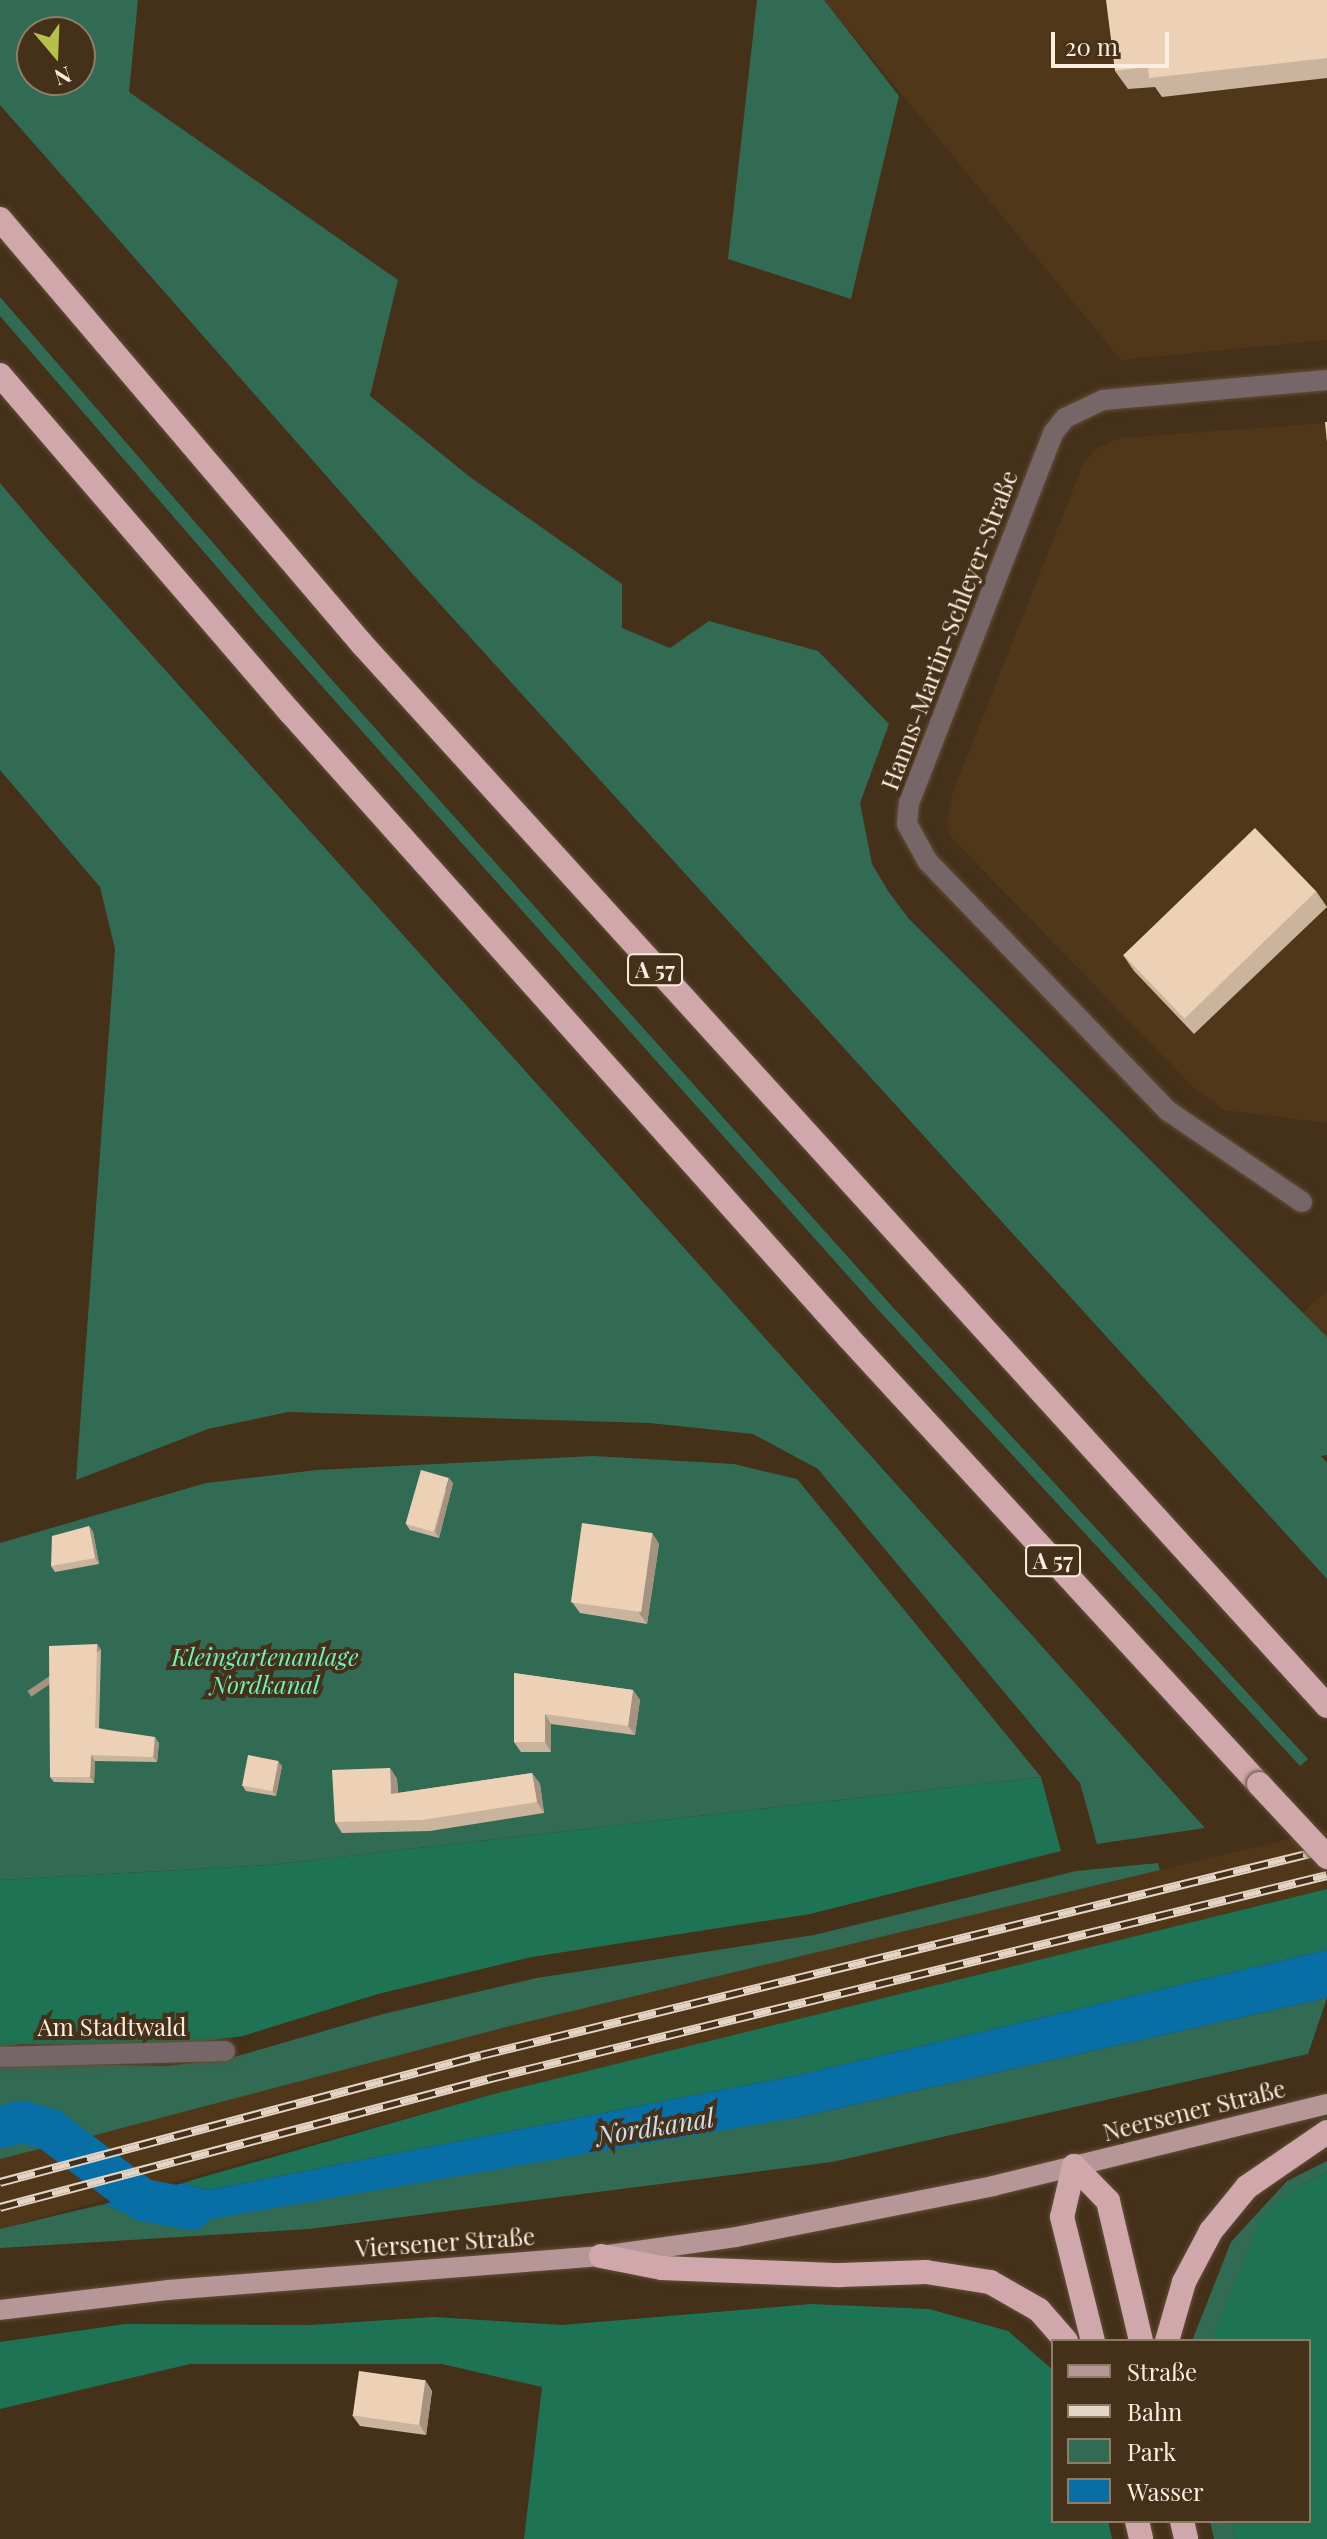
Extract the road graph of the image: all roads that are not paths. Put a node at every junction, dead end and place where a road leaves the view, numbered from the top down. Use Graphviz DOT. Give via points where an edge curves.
graph roads {
  1 [pos="0,219"];
  2 [pos="0,375"];
  3 [pos="1327,380"];
  4 [pos="1302,1202"];
  5 [pos="1327,1706"];
  6 [pos="1327,1857"];
  7 [pos="225,2051"];
  8 [pos="0,2057"];
  9 [pos="1327,2104"];
  10 [pos="1327,2132"];
  11 [pos="1074,2166"];
  12 [pos="891,2208"];
  13 [pos="601,2256"];
  14 [pos="0,2310"];
  15 [pos="1064,2339"];
  16 [pos="1092,2339"];
  17 [pos="1141,2339"];
  18 [pos="1168,2339"];
  1 -- 5 [label="highway, A 57" via="362,644"];
  2 -- 6 [label="highway, A 57, bridge" via="290,712 848,1337"];
  3 -- 4 [label="street, Hanns-Martin-Schleyer-Straße" via="1103,400 1065,418 1054,432 909,803 907,824 928,862 1168,1111"];
  7 -- 8 [label="street, Am Stadtwald"];
  9 -- 11 [label="main road, Neersener Straße"];
  10 -- 18 [label="highway" via="1247,2187 1211,2231 1184,2282"];
  11 -- 12 [label="main road, Neersener Straße"];
  11 -- 16 [label="highway" via="1062,2217"];
  11 -- 17 [label="highway" via="1108,2201"];
  12 -- 13 [label="main road, Viersener Straße"];
  13 -- 14 [label="main road, Viersener Straße" via="168,2290"];
  13 -- 15 [label="highway" via="662,2268 840,2275 926,2272 990,2282 1039,2310"];
}
